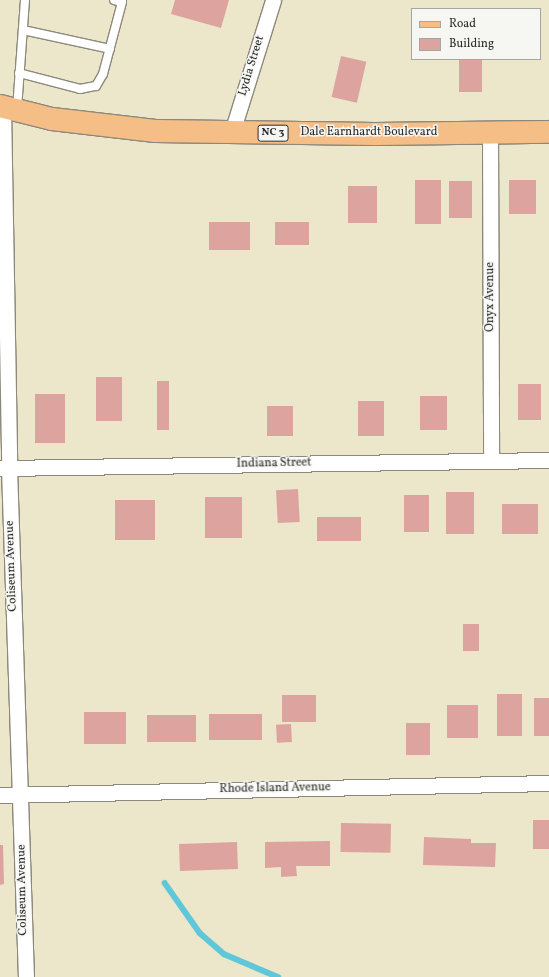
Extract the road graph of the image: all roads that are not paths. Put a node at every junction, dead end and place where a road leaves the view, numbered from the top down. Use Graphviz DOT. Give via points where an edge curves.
graph roads {
  1 [pos="25,0"];
  2 [pos="114,0"];
  3 [pos="273,0"];
  4 [pos="123,1"];
  5 [pos="23,30"];
  6 [pos="110,49"];
  7 [pos="19,73"];
  8 [pos="6,108"];
  9 [pos="232,132"];
  10 [pos="549,132"];
  11 [pos="490,133"];
  12 [pos="3,355"];
  13 [pos="491,460"];
  14 [pos="549,460"];
  15 [pos="4,468"];
  16 [pos="549,783"];
  17 [pos="21,794"];
  18 [pos="0,795"];
  19 [pos="26,977"];
  1 -- 5 [label="lane"];
  2 -- 4 [label="lane"];
  3 -- 9 [label="street, Lydia Street"];
  4 -- 6 [label="lane"];
  5 -- 6 [label="lane"];
  5 -- 7 [label="lane"];
  6 -- 7 [label="lane" via="103,74 96,86 80,89"];
  7 -- 8 [label="lane"];
  8 -- 9 [label="main road, Dale Earnhardt Boulevard / NC 3" via="93,126"];
  8 -- 12 [label="street, Coliseum Avenue"];
  9 -- 11 [label="main road, Dale Earnhardt Boulevard / NC 3"];
  10 -- 11 [label="main road, Dale Earnhardt Boulevard / NC 3"];
  11 -- 13 [label="street, Onyx Avenue"];
  12 -- 15 [label="street, Coliseum Avenue"];
  13 -- 14 [label="street, Indiana Street"];
  13 -- 15 [label="street, Indiana Street"];
  15 -- 17 [label="street, Coliseum Avenue"];
  16 -- 17 [label="street, Rhode Island Avenue"];
  17 -- 18 [label="street, Rhode Island Avenue"];
  17 -- 19 [label="street, Coliseum Avenue"];
}
